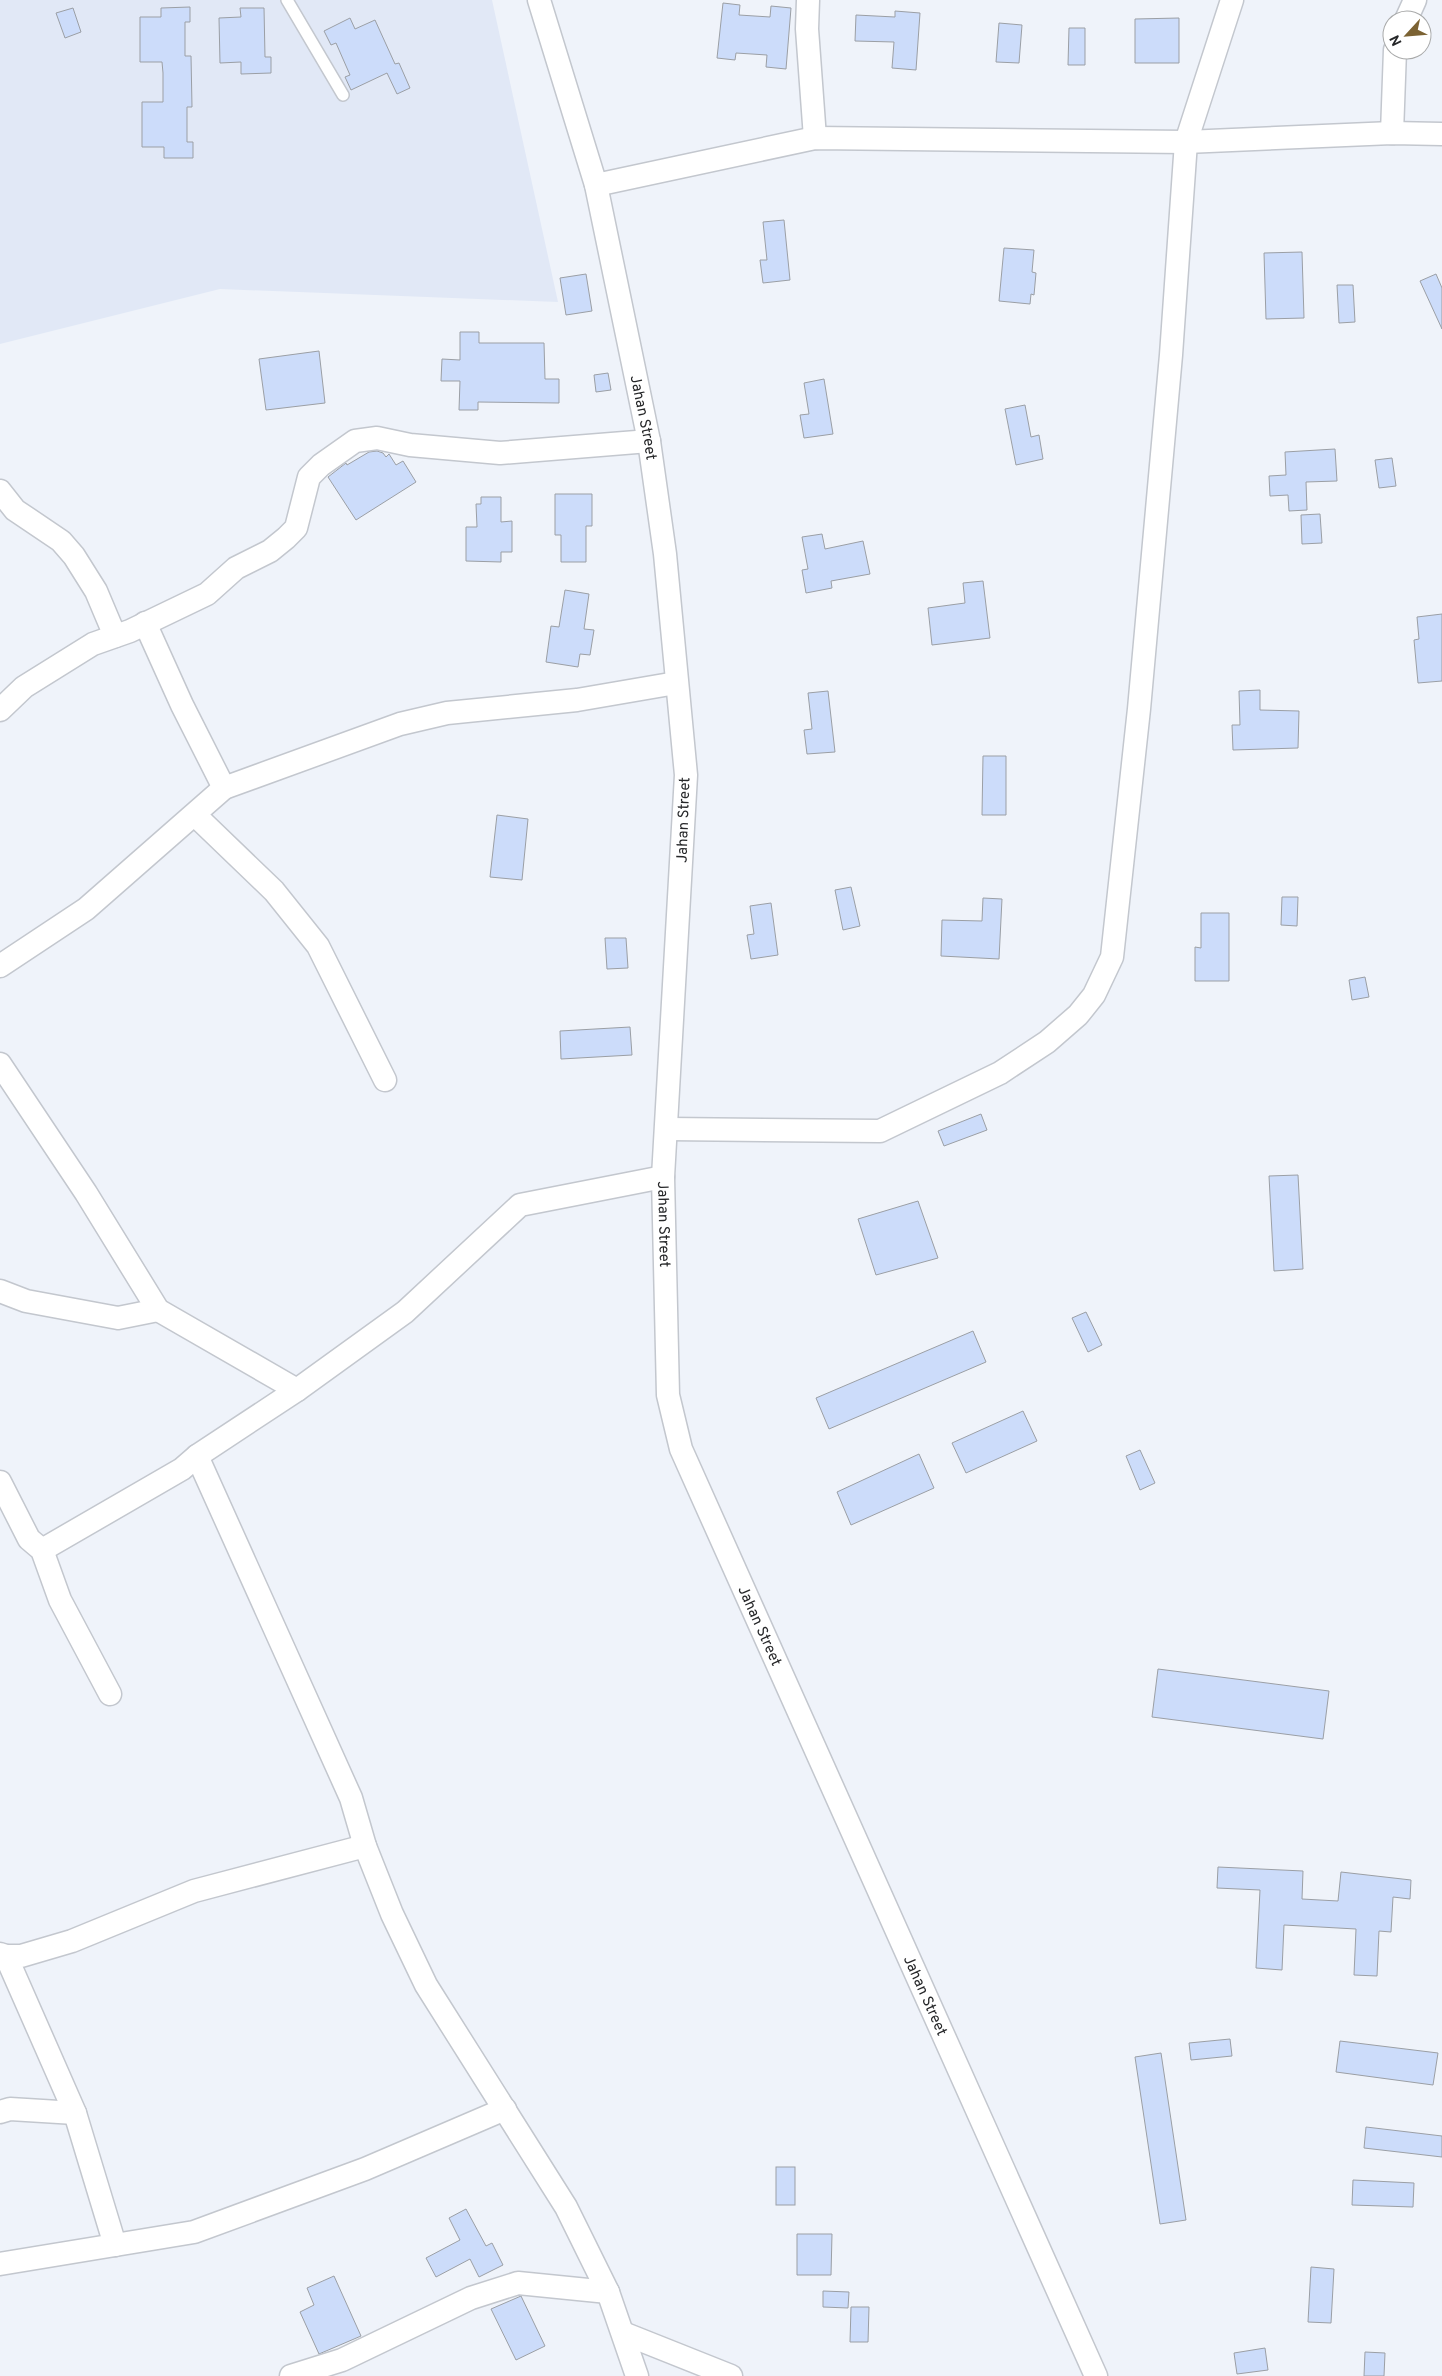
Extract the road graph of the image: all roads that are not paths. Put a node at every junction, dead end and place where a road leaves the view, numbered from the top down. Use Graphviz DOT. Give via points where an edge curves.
graph roads {
  1 [pos="287,0"];
  2 [pos="539,0"];
  3 [pos="808,0"];
  4 [pos="1232,0"];
  5 [pos="1395,60"];
  6 [pos="343,95"];
  7 [pos="1392,133"];
  8 [pos="1442,134"];
  9 [pos="815,138"];
  10 [pos="1186,142"];
  11 [pos="596,185"];
  12 [pos="649,441"];
  13 [pos="0,491"];
  14 [pos="145,624"];
  15 [pos="115,636"];
  16 [pos="676,683"];
  17 [pos="0,710"];
  18 [pos="224,788"];
  19 [pos="195,815"];
  20 [pos="0,966"];
  21 [pos="0,1064"];
  22 [pos="386,1080"];
  23 [pos="668,1129"];
  24 [pos="663,1177"];
  25 [pos="0,1291"];
  26 [pos="158,1310"];
  27 [pos="297,1390"];
  28 [pos="197,1456"];
  29 [pos="0,1482"];
  30 [pos="42,1550"];
  31 [pos="110,1694"];
  32 [pos="366,1846"];
  33 [pos="3,1955"];
  34 [pos="504,2109"];
  35 [pos="0,2112"];
  36 [pos="75,2113"];
  37 [pos="116,2245"];
  38 [pos="0,2264"];
  39 [pos="608,2292"];
  40 [pos="623,2333"];
  41 [pos="291,2376"];
  42 [pos="637,2376"];
  43 [pos="731,2376"];
  44 [pos="1096,2376"];
  1 -- 6 [label="lane"];
  2 -- 11 [label="street, Jahan Street"];
  3 -- 9 [label="street"];
  4 -- 10 [label="street"];
  5 -- 7 [label="street"];
  7 -- 8 [label="street"];
  7 -- 10 [label="street"];
  9 -- 10 [label="street"];
  9 -- 11 [label="street"];
  10 -- 23 [label="street" via="1171,355 1139,709 1112,957 1094,995 1078,1015 1047,1042 1008,1068 880,1131"];
  11 -- 12 [label="street, Jahan Street"];
  12 -- 14 [label="street" via="500,453 377,438 355,441 309,477 296,528 286,538 270,551 236,568 207,594"];
  12 -- 16 [label="street, Jahan Street" via="665,554"];
  13 -- 15 [label="street" via="16,510 61,540 74,556 96,591"];
  14 -- 15 [label="street"];
  14 -- 18 [label="street"];
  15 -- 17 [label="street" via="93,644 24,687"];
  16 -- 18 [label="street" via="577,700 447,713 400,724"];
  16 -- 23 [label="street, Jahan Street" via="686,775"];
  18 -- 19 [label="street"];
  19 -- 20 [label="street" via="86,909"];
  19 -- 22 [label="street" via="274,892 318,946"];
  21 -- 26 [label="street"];
  23 -- 24 [label="street, Jahan Street"];
  24 -- 27 [label="street" via="520,1205 405,1312"];
  24 -- 44 [label="street, Jahan Street" via="668,1395 681,1449"];
  25 -- 26 [label="street" via="26,1301 118,1318"];
  26 -- 27 [label="street"];
  27 -- 28 [label="street"];
  28 -- 30 [label="street" via="182,1469"];
  28 -- 32 [label="street" via="336,1761"];
  29 -- 30 [label="street" via="30,1538"];
  30 -- 31 [label="street" via="60,1600"];
  32 -- 33 [label="street" via="194,1891 72,1941 21,1956"];
  32 -- 34 [label="street" via="392,1914 426,1986"];
  33 -- 36 [label="street"];
  34 -- 37 [label="street" via="365,2169 194,2232"];
  34 -- 39 [label="street" via="566,2207"];
  35 -- 36 [label="street"];
  36 -- 37 [label="street"];
  37 -- 38 [label="street"];
  39 -- 40 [label="street"];
  39 -- 41 [label="street" via="518,2283 471,2298 342,2360"];
  40 -- 42 [label="street"];
  40 -- 43 [label="street"];
}
